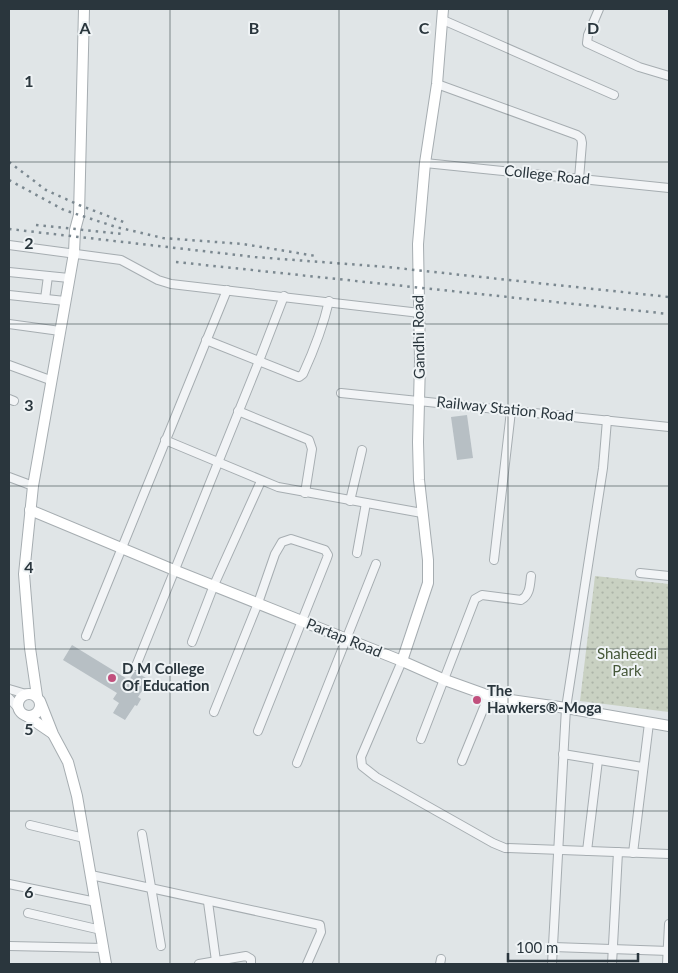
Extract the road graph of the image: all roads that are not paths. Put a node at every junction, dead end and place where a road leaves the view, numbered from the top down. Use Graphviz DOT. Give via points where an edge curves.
graph roads {
  1 [pos="84,9"];
  2 [pos="444,9"];
  3 [pos="599,9"];
  4 [pos="443,20"];
  5 [pos="669,76"];
  6 [pos="437,84"];
  7 [pos="614,95"];
  8 [pos="425,163"];
  9 [pos="579,179"];
  10 [pos="669,188"];
  11 [pos="9,245"];
  12 [pos="74,253"];
  13 [pos="9,272"];
  14 [pos="48,276"];
  15 [pos="69,278"];
  16 [pos="227,290"];
  17 [pos="9,295"];
  18 [pos="284,296"];
  19 [pos="45,299"];
  20 [pos="65,301"];
  21 [pos="329,301"];
  22 [pos="420,312"];
  23 [pos="9,324"];
  24 [pos="60,331"];
  25 [pos="206,340"];
  26 [pos="259,361"];
  27 [pos="9,365"];
  28 [pos="50,380"];
  29 [pos="341,393"];
  30 [pos="420,400"];
  31 [pos="511,410"];
  32 [pos="238,411"];
  33 [pos="608,420"];
  34 [pos="669,427"];
  35 [pos="165,440"];
  36 [pos="362,450"];
  37 [pos="218,461"];
  38 [pos="9,477"];
  39 [pos="261,481"];
  40 [pos="32,486"];
  41 [pos="305,493"];
  42 [pos="350,501"];
  43 [pos="366,504"];
  44 [pos="30,510"];
  45 [pos="422,514"];
  46 [pos="123,548"];
  47 [pos="357,553"];
  48 [pos="494,560"];
  49 [pos="376,564"];
  50 [pos="174,570"];
  51 [pos="640,573"];
  52 [pos="532,576"];
  53 [pos="669,576"];
  54 [pos="214,585"];
  55 [pos="258,603"];
  56 [pos="303,621"];
  57 [pos="86,636"];
  58 [pos="346,638"];
  59 [pos="192,642"];
  60 [pos="402,661"];
  61 [pos="136,666"];
  62 [pos="444,680"];
  63 [pos="9,689"];
  64 [pos="26,694"];
  65 [pos="489,695"];
  66 [pos="9,698"];
  67 [pos="39,699"];
  68 [pos="18,708"];
  69 [pos="566,708"];
  70 [pos="214,712"];
  71 [pos="27,716"];
  72 [pos="649,723"];
  73 [pos="669,726"];
  74 [pos="258,731"];
  75 [pos="53,734"];
  76 [pos="421,739"];
  77 [pos="564,754"];
  78 [pos="598,760"];
  79 [pos="462,761"];
  80 [pos="296,764"];
  81 [pos="642,767"];
  82 [pos="30,825"];
  83 [pos="142,834"];
  84 [pos="84,838"];
  85 [pos="558,850"];
  86 [pos="587,851"];
  87 [pos="618,852"];
  88 [pos="633,853"];
  89 [pos="669,854"];
  90 [pos="91,876"];
  91 [pos="9,884"];
  92 [pos="151,890"];
  93 [pos="96,902"];
  94 [pos="208,902"];
  95 [pos="28,914"];
  96 [pos="669,924"];
  97 [pos="100,930"];
  98 [pos="9,946"];
  99 [pos="161,946"];
  100 [pos="553,947"];
  101 [pos="104,948"];
  102 [pos="613,949"];
  103 [pos="668,951"];
  104 [pos="216,961"];
  105 [pos="106,964"];
  106 [pos="199,964"];
  107 [pos="252,964"];
  108 [pos="307,964"];
  109 [pos="552,964"];
  110 [pos="612,964"];
  111 [pos="667,964"];
  1 -- 12 [label="street" via="79,215"];
  2 -- 4 [label="street, Gandhi Road"];
  3 -- 5 [label="street" via="587,43 639,67"];
  4 -- 6 [label="street, Gandhi Road"];
  4 -- 7 [label="street"];
  6 -- 8 [label="street, Gandhi Road"];
  6 -- 9 [label="street" via="577,134 582,143"];
  8 -- 9 [label="street, College Road"];
  8 -- 22 [label="street, Gandhi Road" via="418,244"];
  9 -- 10 [label="street, College Road"];
  11 -- 12 [label="street"];
  12 -- 15 [label="street"];
  12 -- 16 [label="street" via="121,260 171,284"];
  13 -- 14 [label="street"];
  14 -- 15 [label="street"];
  14 -- 19 [label="street"];
  15 -- 20 [label="street"];
  16 -- 18 [label="street"];
  16 -- 25 [label="street"];
  17 -- 19 [label="street"];
  18 -- 21 [label="street"];
  18 -- 26 [label="street"];
  19 -- 20 [label="street"];
  20 -- 24 [label="street"];
  21 -- 22 [label="street"];
  21 -- 26 [label="street" via="319,339 301,376 296,377"];
  22 -- 30 [label="street, Gandhi Road"];
  23 -- 24 [label="street"];
  24 -- 28 [label="street"];
  25 -- 26 [label="street"];
  25 -- 35 [label="street"];
  26 -- 32 [label="street"];
  27 -- 28 [label="street"];
  28 -- 40 [label="street"];
  29 -- 30 [label="street, Railway Station Road"];
  30 -- 31 [label="street, Railway Station Road"];
  30 -- 45 [label="street, Gandhi Road" via="418,442"];
  31 -- 33 [label="street, Railway Station Road"];
  31 -- 48 [label="street"];
  32 -- 37 [label="street"];
  32 -- 41 [label="street" via="310,440 312,449"];
  33 -- 34 [label="street, Railway Station Road"];
  33 -- 69 [label="street"];
  35 -- 37 [label="street"];
  35 -- 46 [label="street"];
  36 -- 42 [label="street"];
  37 -- 39 [label="street"];
  37 -- 50 [label="street"];
  38 -- 40 [label="street"];
  39 -- 41 [label="street"];
  39 -- 54 [label="street"];
  40 -- 44 [label="street"];
  41 -- 42 [label="street"];
  42 -- 43 [label="street"];
  43 -- 45 [label="street"];
  43 -- 47 [label="street"];
  44 -- 46 [label="street, Partap Road"];
  44 -- 67 [label="street" via="24,574 30,648"];
  45 -- 60 [label="street, Gandhi Road" via="428,583"];
  46 -- 50 [label="street, Partap Road"];
  46 -- 57 [label="street"];
  49 -- 58 [label="street"];
  50 -- 54 [label="street, Partap Road"];
  50 -- 61 [label="street"];
  51 -- 53 [label="street"];
  52 -- 62 [label="street" via="528,592 521,600 482,595 475,599"];
  54 -- 55 [label="street, Partap Road"];
  54 -- 59 [label="street"];
  55 -- 56 [label="street, Partap Road"];
  55 -- 56 [label="street" via="282,542 291,540 322,548 328,556"];
  55 -- 70 [label="street"];
  56 -- 58 [label="street, Partap Road"];
  56 -- 74 [label="street"];
  58 -- 60 [label="street, Partap Road"];
  58 -- 80 [label="street"];
  60 -- 62 [label="street, Partap Road"];
  60 -- 85 [label="street" via="362,752 362,766 493,843 505,848"];
  62 -- 65 [label="street, Partap Road"];
  62 -- 76 [label="street"];
  63 -- 64 [label="street"];
  64 -- 67 [label="street"];
  64 -- 68 [label="street" via="18,702"];
  65 -- 69 [label="street, Partap Road"];
  65 -- 79 [label="street"];
  66 -- 68 [label="street"];
  67 -- 71 [label="street" via="38,712"];
  67 -- 75 [label="street"];
  68 -- 71 [label="street"];
  69 -- 72 [label="street, Partap Road"];
  69 -- 77 [label="street"];
  71 -- 75 [label="street"];
  72 -- 73 [label="street, Partap Road"];
  72 -- 81 [label="street"];
  75 -- 84 [label="street" via="68,762"];
  77 -- 78 [label="street"];
  77 -- 85 [label="street"];
  78 -- 81 [label="street"];
  78 -- 86 [label="street"];
  81 -- 88 [label="street"];
  82 -- 84 [label="street"];
  83 -- 92 [label="street"];
  84 -- 90 [label="street"];
  85 -- 86 [label="street"];
  85 -- 100 [label="street"];
  86 -- 87 [label="street"];
  87 -- 88 [label="street"];
  87 -- 102 [label="street"];
  88 -- 89 [label="street"];
  90 -- 92 [label="street"];
  90 -- 93 [label="street"];
  91 -- 93 [label="street"];
  92 -- 94 [label="street"];
  92 -- 99 [label="street"];
  93 -- 97 [label="street"];
  94 -- 104 [label="street"];
  94 -- 108 [label="street" via="320,925 321,932"];
  95 -- 97 [label="street"];
  96 -- 103 [label="street"];
  97 -- 101 [label="street"];
  98 -- 101 [label="street"];
  100 -- 102 [label="street"];
  100 -- 109 [label="street"];
  101 -- 105 [label="street"];
  102 -- 103 [label="street"];
  102 -- 110 [label="street"];
  103 -- 111 [label="street"];
  104 -- 106 [label="street"];
  104 -- 107 [label="street" via="246,956"];
}
